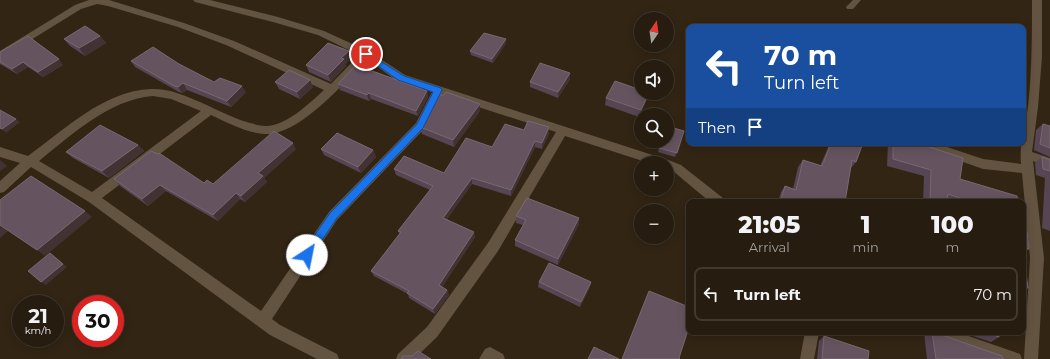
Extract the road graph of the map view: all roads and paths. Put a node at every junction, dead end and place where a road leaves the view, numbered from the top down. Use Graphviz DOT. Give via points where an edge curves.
graph roads {
  1 [pos="198,0"];
  2 [pos="857,0"];
  3 [pos="1037,0"];
  4 [pos="850,7"];
  5 [pos="366,54"];
  6 [pos="0,56"];
  7 [pos="332,89"];
  8 [pos="438,90"];
  9 [pos="210,110"];
  10 [pos="563,130"];
  11 [pos="931,146"];
  12 [pos="0,152"];
  13 [pos="1026,154"];
  14 [pos="641,156"];
  15 [pos="30,161"];
  16 [pos="1050,163"];
  17 [pos="674,167"];
  18 [pos="1028,169"];
  19 [pos="0,188"];
  20 [pos="93,198"];
  21 [pos="715,199"];
  22 [pos="263,321"];
  23 [pos="811,335"];
  24 [pos="946,335"];
  25 [pos="332,359"];
  26 [pos="403,359"];
  27 [pos="486,359"];
  28 [pos="498,359"];
  29 [pos="807,359"];
  30 [pos="1015,359"];
  31 [pos="1031,359"];
  1 -- 5 [label="street" via="321,33"];
  2 -- 4 [label="lane"];
  3 -- 13 [label="street" via="1037,57"];
  5 -- 7 [label="street"];
  5 -- 8 [label="street" via="401,78"];
  6 -- 7 [label="street" via="78,7 96,2 109,2 230,43"];
  7 -- 9 [label="street" via="298,118 282,127 266,130 248,126"];
  8 -- 10 [label="street"];
  8 -- 22 [label="street" via="420,126 333,216"];
  9 -- 15 [label="street" via="172,95 148,92 126,96 101,108"];
  9 -- 20 [label="street"];
  10 -- 14 [label="street"];
  10 -- 26 [label="street" via="494,247 432,332"];
  11 -- 18 [label="street" via="983,164"];
  12 -- 15 [label="street"];
  13 -- 16 [label="street"];
  13 -- 18 [label="street"];
  15 -- 19 [label="street"];
  15 -- 20 [label="street"];
  17 -- 21 [label="street"];
  18 -- 31 [label="street" via="1037,258"];
  20 -- 22 [label="street"];
  22 -- 25 [label="street" via="275,330"];
  23 -- 29 [label="street"];
  24 -- 30 [label="street"];
  27 -- 28 [label="street" via="490,354"];
}
